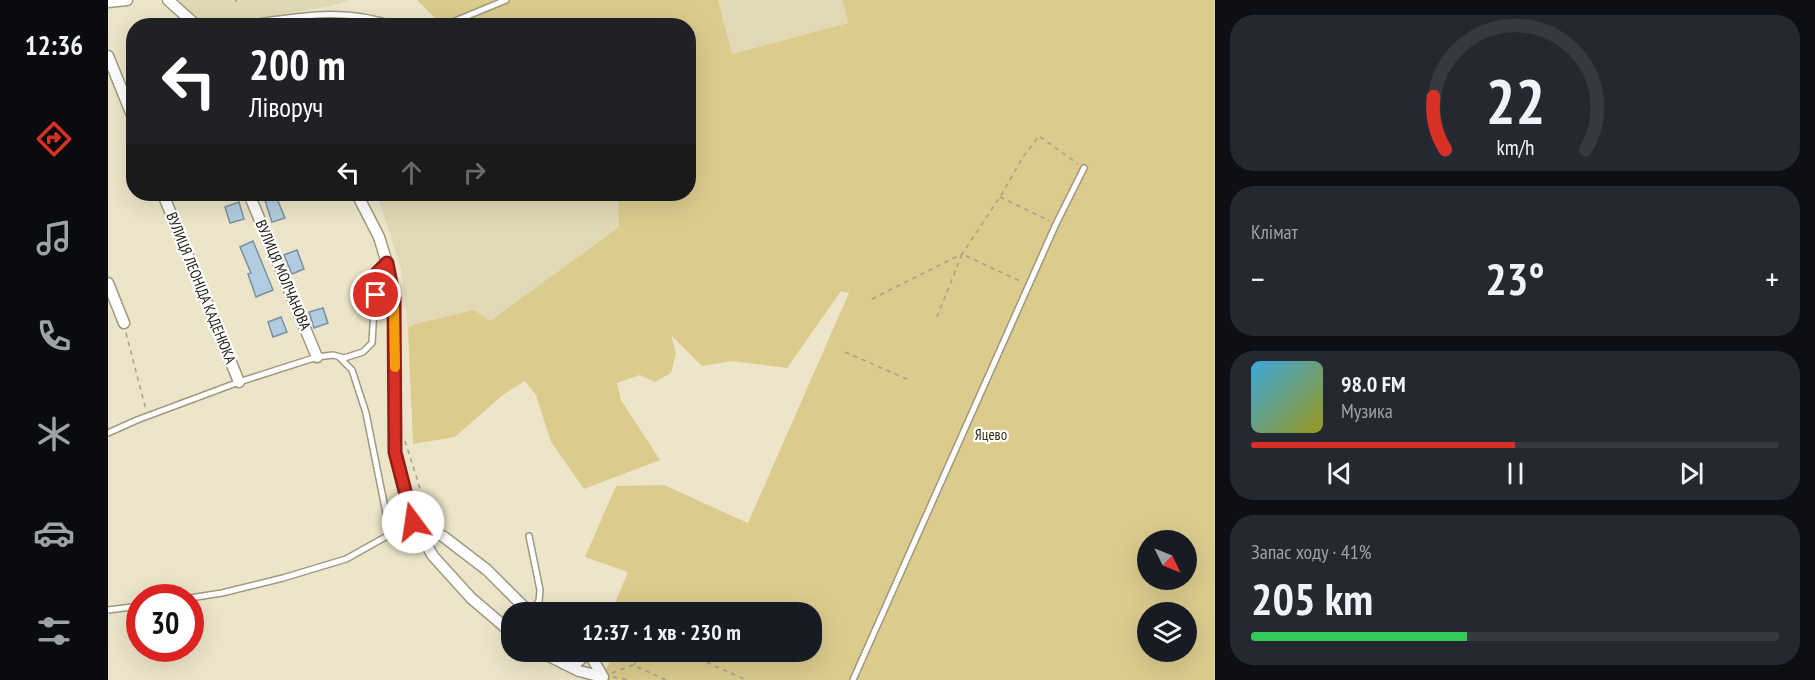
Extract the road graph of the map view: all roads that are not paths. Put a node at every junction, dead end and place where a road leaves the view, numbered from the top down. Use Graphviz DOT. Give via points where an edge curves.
graph roads {
  1 [pos="127,0"];
  2 [pos="168,0"];
  3 [pos="506,0"];
  4 [pos="108,2"];
  5 [pos="190,18"];
  6 [pos="292,18"];
  7 [pos="370,18"];
  8 [pos="462,18"];
  9 [pos="108,56"];
  10 [pos="126,100"];
  11 [pos="1084,168"];
  12 [pos="166,201"];
  13 [pos="252,201"];
  14 [pos="361,201"];
  15 [pos="387,263"];
  16 [pos="108,283"];
  17 [pos="124,323"];
  18 [pos="333,355"];
  19 [pos="317,357"];
  20 [pos="239,382"];
  21 [pos="108,433"];
  22 [pos="413,522"];
  23 [pos="398,530"];
  24 [pos="529,536"];
  25 [pos="204,596"];
  26 [pos="519,602"];
  27 [pos="538,602"];
  28 [pos="126,608"];
  29 [pos="108,610"];
  30 [pos="501,622"];
  31 [pos="560,662"];
  32 [pos="577,662"];
  33 [pos="596,662"];
  34 [pos="564,664"];
  35 [pos="607,678"];
  36 [pos="853,680"];
  1 -- 4 [label="street"];
  2 -- 5 [label="street"];
  3 -- 8 [label="lane"];
  6 -- 7 [label="lane" via="331,13"];
  9 -- 10 [label="street"];
  11 -- 36 [label="lane"];
  12 -- 20 [label="street, ВУЛИЦЯ ЛЕОНІДА КАДЕНЮКА"];
  13 -- 19 [label="street, ВУЛИЦЯ МОЛЧАНОВА"];
  14 -- 15 [label="street"];
  15 -- 18 [label="lane" via="376,274 372,344 363,352 344,358"];
  15 -- 22 [label="street" via="394,299 395,452"];
  16 -- 17 [label="street"];
  18 -- 19 [label="lane"];
  18 -- 23 [label="lane" via="352,370 366,413 387,518"];
  19 -- 20 [label="lane"];
  20 -- 21 [label="lane"];
  22 -- 23 [label="lane"];
  22 -- 26 [label="street" via="444,537 487,570"];
  22 -- 30 [label="street" via="433,556 471,598"];
  23 -- 25 [label="lane" via="346,559"];
  24 -- 27 [label="lane" via="540,590"];
  28 -- 29 [label="lane"];
  31 -- 34 [label="street"];
  32 -- 34 [label="street"];
  33 -- 35 [label="street"];
  34 -- 35 [label="street"];
}
